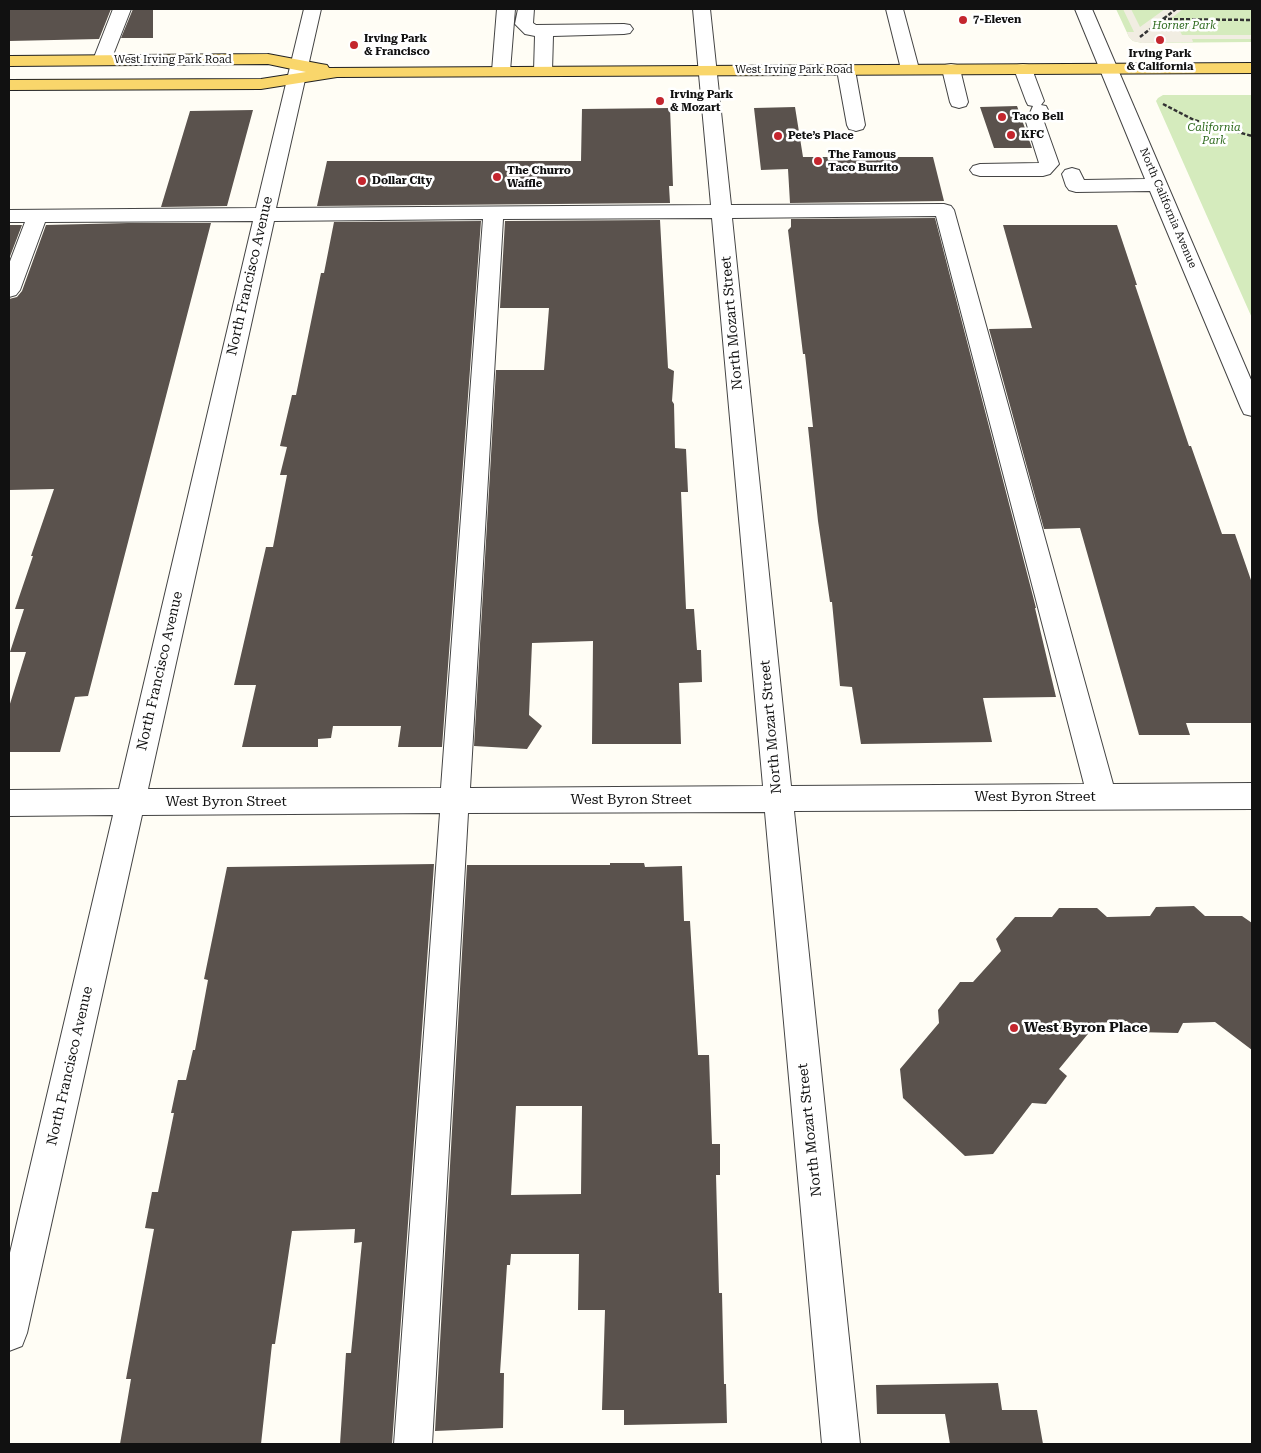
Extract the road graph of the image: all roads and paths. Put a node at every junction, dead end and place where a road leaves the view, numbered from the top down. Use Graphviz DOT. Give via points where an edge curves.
graph roads {
  1 [pos="122,9"];
  2 [pos="312,9"];
  3 [pos="506,9"];
  4 [pos="526,9"];
  5 [pos="702,9"];
  6 [pos="894,9"];
  7 [pos="1083,9"];
  8 [pos="1176,9"];
  9 [pos="1162,19"];
  10 [pos="1252,20"];
  11 [pos="624,29"];
  12 [pos="544,30"];
  13 [pos="1140,38"];
  14 [pos="102,60"];
  15 [pos="9,61"];
  16 [pos="1252,68"];
  17 [pos="910,69"];
  18 [pos="951,69"];
  19 [pos="1023,69"];
  20 [pos="1109,69"];
  21 [pos="708,70"];
  22 [pos="846,70"];
  23 [pos="501,71"];
  24 [pos="543,71"];
  25 [pos="297,72"];
  26 [pos="9,85"];
  27 [pos="959,102"];
  28 [pos="1162,104"];
  29 [pos="856,125"];
  30 [pos="1252,136"];
  31 [pos="980,170"];
  32 [pos="1072,174"];
  33 [pos="1158,185"];
  34 [pos="722,211"];
  35 [pos="493,213"];
  36 [pos="264,214"];
  37 [pos="9,216"];
  38 [pos="38,216"];
  39 [pos="9,290"];
  40 [pos="1252,408"];
  41 [pos="1252,796"];
  42 [pos="1102,797"];
  43 [pos="778,799"];
  44 [pos="455,800"];
  45 [pos="130,802"];
  46 [pos="9,803"];
  47 [pos="9,1333"];
  48 [pos="413,1444"];
  49 [pos="840,1444"];
  1 -- 14 [label="street"];
  2 -- 25 [label="street, North Francisco Avenue"];
  3 -- 23 [label="street"];
  4 -- 12 [label="street" via="524,24 531,30"];
  5 -- 21 [label="street, North Mozart Street"];
  6 -- 17 [label="street"];
  7 -- 20 [label="street, North California Avenue"];
  8 -- 9 [label="path"];
  9 -- 10 [label="path"];
  9 -- 13 [label="path"];
  11 -- 12 [label="street"];
  12 -- 24 [label="street"];
  14 -- 15 [label="main road, West Irving Park Road"];
  14 -- 25 [label="main road, West Irving Park Road" via="268,59"];
  16 -- 20 [label="main road, West Irving Park Road"];
  17 -- 18 [label="main road, West Irving Park Road"];
  17 -- 22 [label="main road, West Irving Park Road"];
  18 -- 19 [label="main road, West Irving Park Road"];
  18 -- 27 [label="street"];
  19 -- 20 [label="main road, West Irving Park Road"];
  19 -- 31 [label="street" via="1037,105 1035,122 1050,164 1043,170"];
  20 -- 33 [label="street, North California Avenue"];
  21 -- 22 [label="main road, West Irving Park Road"];
  21 -- 24 [label="main road, West Irving Park Road"];
  21 -- 34 [label="street, North Mozart Street"];
  22 -- 29 [label="street"];
  23 -- 24 [label="main road, West Irving Park Road"];
  23 -- 25 [label="main road, West Irving Park Road"];
  25 -- 26 [label="main road, West Irving Park Road" via="261,84"];
  25 -- 36 [label="street, North Francisco Avenue"];
  28 -- 30 [label="path" via="1194,120"];
  32 -- 33 [label="street" via="1076,186"];
  33 -- 40 [label="street, North California Avenue"];
  34 -- 35 [label="street"];
  34 -- 42 [label="street" via="944,210"];
  34 -- 43 [label="street, North Mozart Street"];
  35 -- 36 [label="street"];
  35 -- 44 [label="street"];
  36 -- 38 [label="street"];
  36 -- 45 [label="street, North Francisco Avenue"];
  37 -- 38 [label="street"];
  38 -- 39 [label="street"];
  41 -- 42 [label="street, West Byron Street"];
  42 -- 43 [label="street, West Byron Street"];
  43 -- 44 [label="street, West Byron Street"];
  43 -- 49 [label="street, North Mozart Street"];
  44 -- 45 [label="street, West Byron Street"];
  44 -- 48 [label="street"];
  45 -- 46 [label="street, West Byron Street"];
  45 -- 47 [label="street, North Francisco Avenue"];
}
